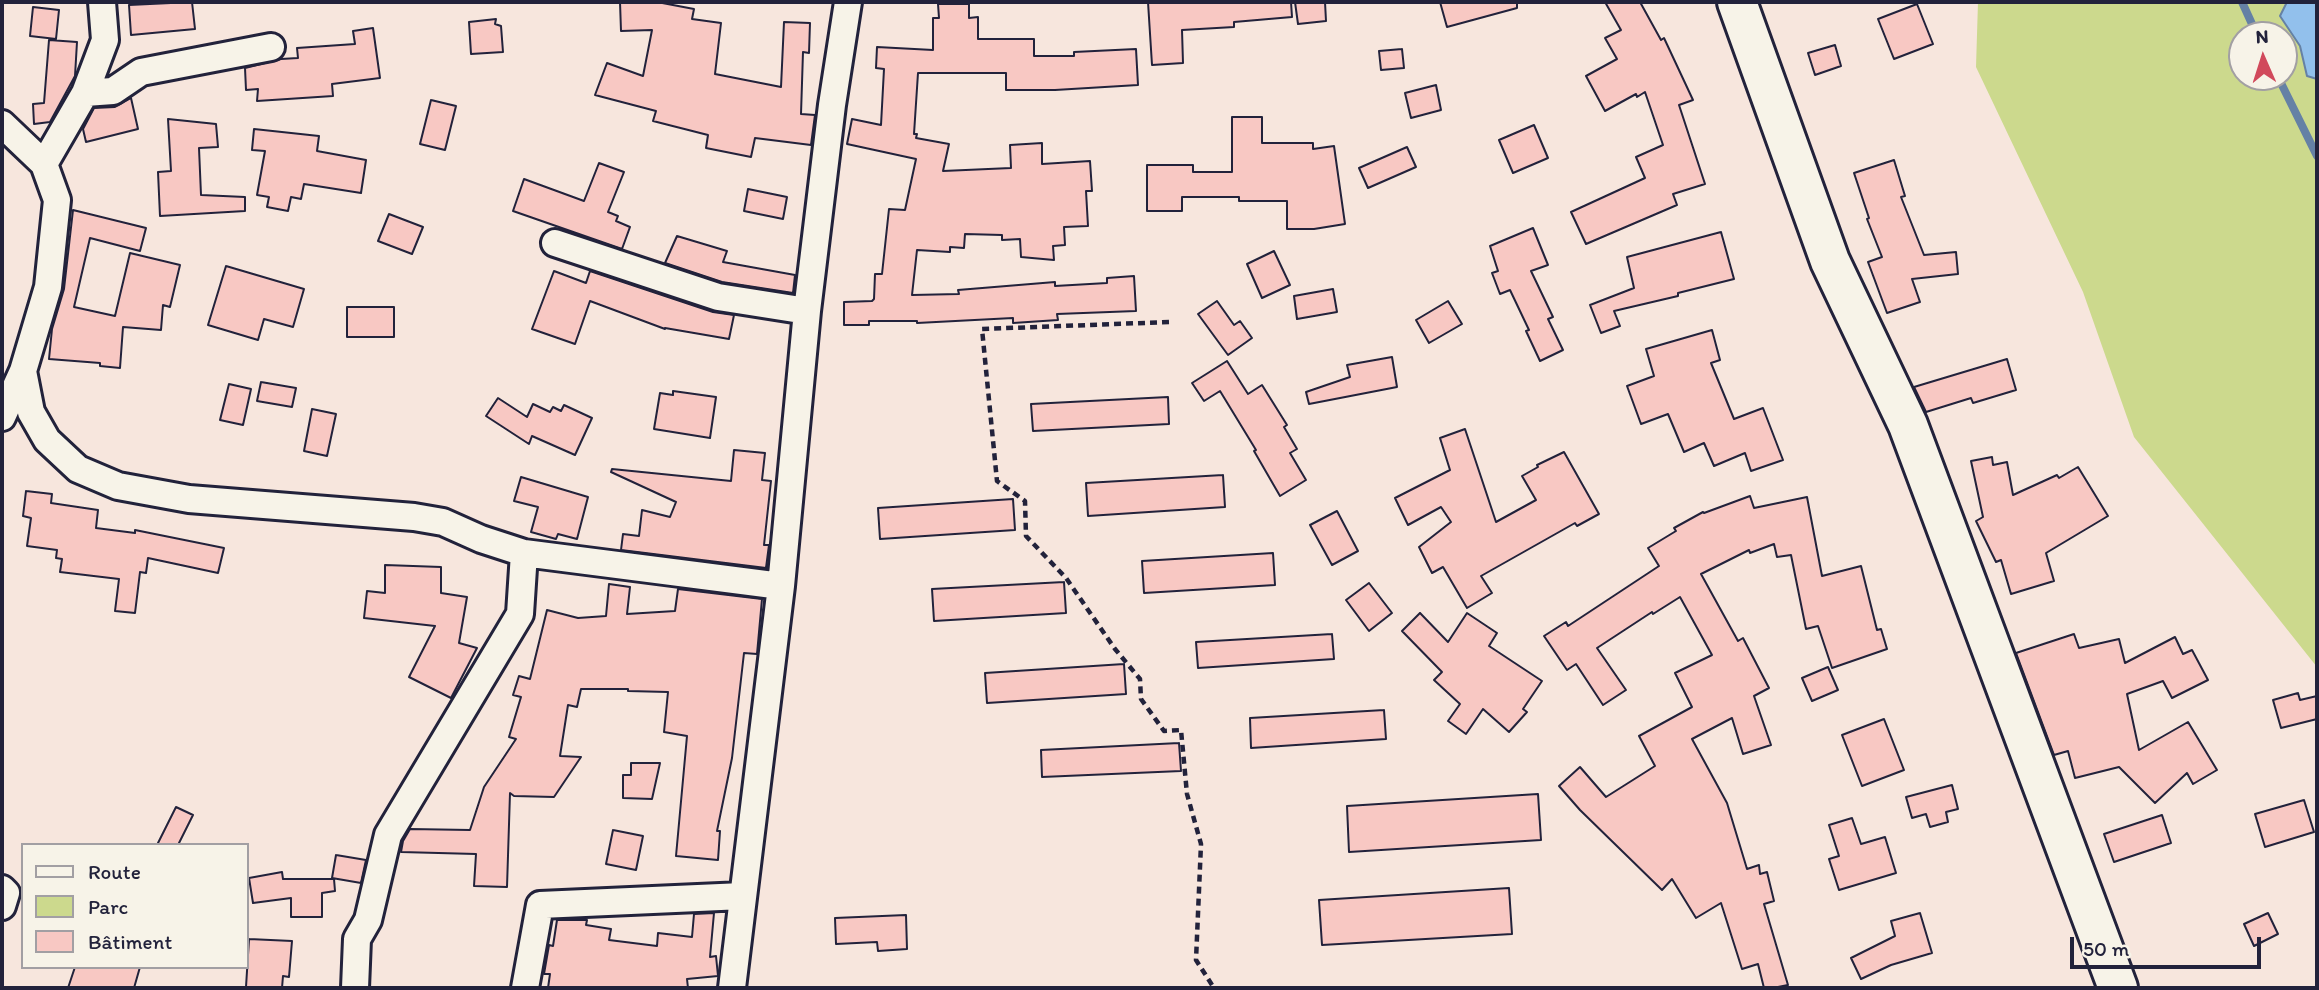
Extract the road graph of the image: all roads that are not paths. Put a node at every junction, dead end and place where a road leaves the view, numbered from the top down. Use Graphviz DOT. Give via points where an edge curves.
graph roads {
  1 [pos="103,2"];
  2 [pos="848,2"];
  3 [pos="1737,2"];
  4 [pos="271,47"];
  5 [pos="85,93"];
  6 [pos="2,124"];
  7 [pos="44,164"];
  8 [pos="555,243"];
  9 [pos="807,311"];
  10 [pos="23,370"];
  11 [pos="2,417"];
  12 [pos="524,553"];
  13 [pos="781,586"];
  14 [pos="2,889"];
  15 [pos="743,896"];
  16 [pos="2,906"];
  17 [pos="355,988"];
  18 [pos="525,988"];
  19 [pos="732,988"];
  20 [pos="2118,988"];
  1 -- 5 [label="street" via="105,40"];
  2 -- 9 [label="street"];
  3 -- 20 [label="street" via="1830,261 1908,425"];
  4 -- 5 [label="street" via="141,72 113,91"];
  5 -- 7 [label="street"];
  6 -- 7 [label="street"];
  7 -- 10 [label="street" via="57,200 56,213 48,286"];
  8 -- 9 [label="street" via="718,297"];
  9 -- 13 [label="street"];
  10 -- 11 [label="street"];
  10 -- 12 [label="street" via="31,412 47,440 78,469 118,486 189,499 414,517 443,522"];
  12 -- 13 [label="street"];
  12 -- 17 [label="street" via="520,614 388,835 368,920 357,939"];
  13 -- 15 [label="street"];
  14 -- 16 [label="street" via="6,893"];
  15 -- 18 [label="street" via="540,905"];
  15 -- 19 [label="street"];
}
